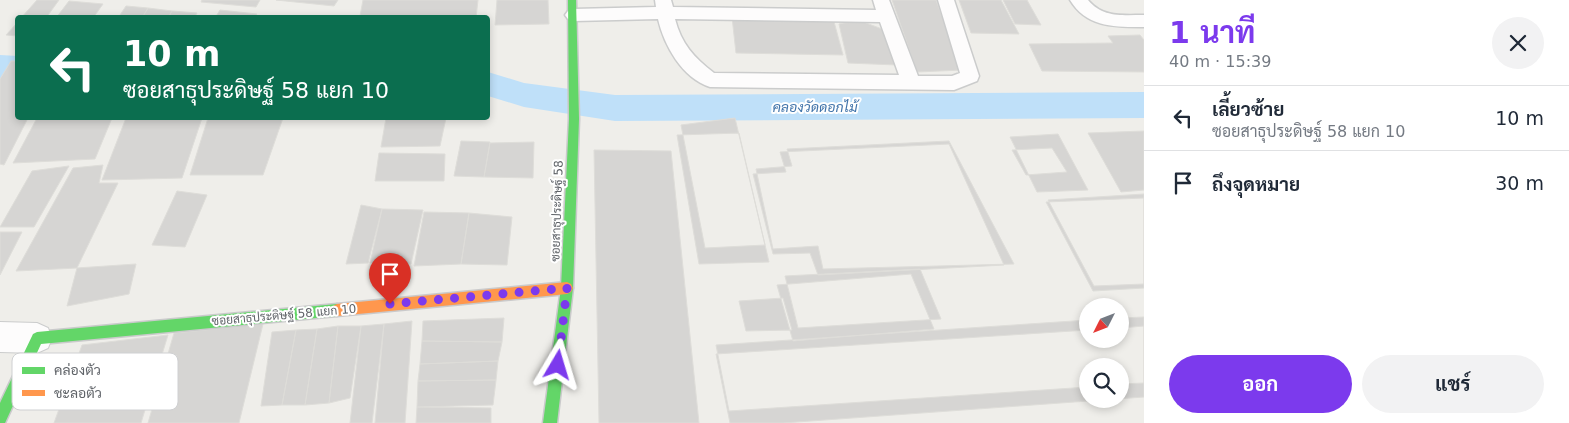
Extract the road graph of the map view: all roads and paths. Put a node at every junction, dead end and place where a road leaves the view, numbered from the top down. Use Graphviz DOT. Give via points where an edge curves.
graph roads {
  1 [pos="946,0"];
  2 [pos="1078,0"];
  3 [pos="664,6"];
  4 [pos="573,7"];
  5 [pos="884,8"];
  6 [pos="1144,22"];
  7 [pos="911,83"];
  8 [pos="567,288"];
  9 [pos="0,337"];
  10 [pos="37,338"];
  11 [pos="30,353"];
  12 [pos="12,392"];
  13 [pos="0,418"];
  14 [pos="550,423"];
  1 -- 7 [label="lane" via="970,76 954,84"];
  2 -- 6 [label="lane" via="1093,16 1105,21"];
  3 -- 4 [label="lane"];
  3 -- 5 [label="lane"];
  3 -- 7 [label="lane" via="673,43 689,65 710,80"];
  4 -- 8 [label="street, ซอยสาธุประดิษฐ์ 58" via="574,119"];
  5 -- 7 [label="lane"];
  8 -- 10 [label="street, ซอยสาธุประดิษฐ์ 58 แยก 10"];
  8 -- 14 [label="street, ซอยสาธุประดิษฐ์ 58"];
  9 -- 10 [label="street, ซอยสาธุประดิษฐ์ 58 แยก 10"];
  10 -- 11 [label="street"];
  12 -- 13 [label="street"];
}
